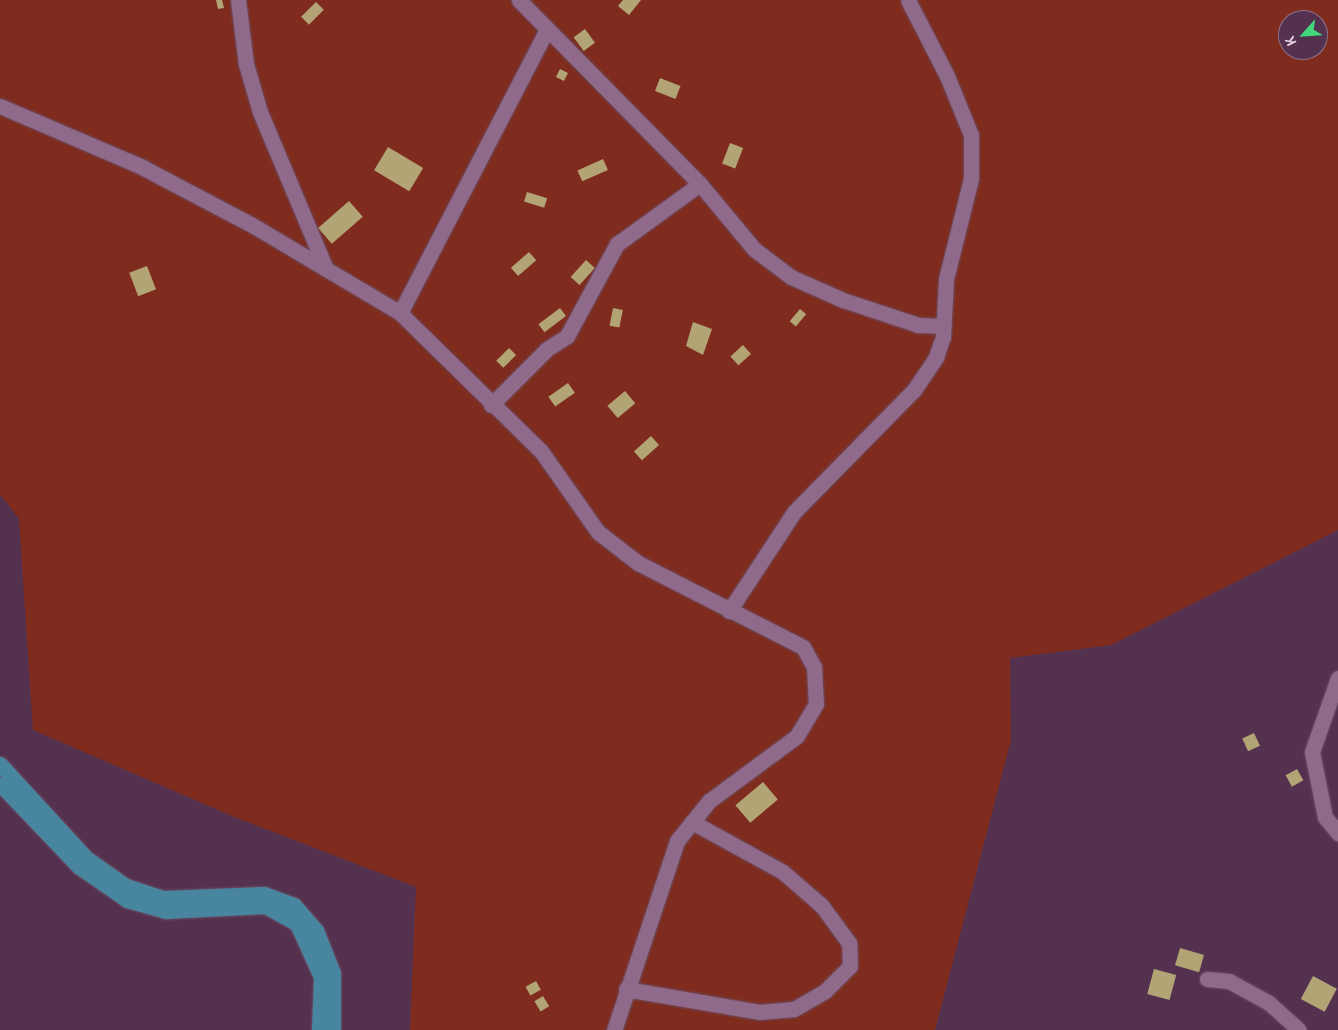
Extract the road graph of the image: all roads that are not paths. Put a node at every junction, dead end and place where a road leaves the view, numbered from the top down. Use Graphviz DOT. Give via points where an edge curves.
graph roads {
  1 [pos="238,0"];
  2 [pos="519,0"];
  3 [pos="908,0"];
  4 [pos="547,29"];
  5 [pos="0,106"];
  6 [pos="700,184"];
  7 [pos="326,269"];
  8 [pos="400,313"];
  9 [pos="943,326"];
  10 [pos="491,405"];
  11 [pos="729,611"];
  12 [pos="1338,678"];
  13 [pos="0,764"];
  14 [pos="0,784"];
  15 [pos="692,822"];
  16 [pos="1338,833"];
  17 [pos="1207,978"];
  18 [pos="626,989"];
  19 [pos="319,1030"];
  20 [pos="333,1030"];
  21 [pos="614,1030"];
  22 [pos="1299,1030"];
  1 -- 7 [label="street" via="246,64 260,112"];
  2 -- 4 [label="street"];
  3 -- 9 [label="street" via="948,76 971,135 971,179 946,279"];
  4 -- 6 [label="street"];
  4 -- 8 [label="street"];
  5 -- 7 [label="street" via="142,167"];
  6 -- 9 [label="street" via="754,249 791,277 918,326"];
  6 -- 10 [label="street" via="617,244 567,336 547,349"];
  7 -- 8 [label="street"];
  8 -- 10 [label="street"];
  9 -- 11 [label="street" via="936,357 914,390 794,512"];
  10 -- 11 [label="street" via="541,451 598,532 638,563"];
  11 -- 15 [label="street" via="803,646 814,667 816,704 797,736 709,801"];
  12 -- 16 [label="street" via="1312,752 1325,817"];
  13 -- 20 [label="main road" via="86,858 126,886 163,898 264,894 294,905 316,930 333,972"];
  14 -- 19 [label="main road" via="78,866 127,900 166,911 266,906 297,924 321,977"];
  15 -- 18 [label="street" via="677,842"];
  15 -- 18 [label="street" via="783,872 822,906 850,943 850,966 825,991 794,1009 759,1012"];
  17 -- 22 [label="street" via="1235,984 1269,1003"];
  18 -- 21 [label="street"];
}
